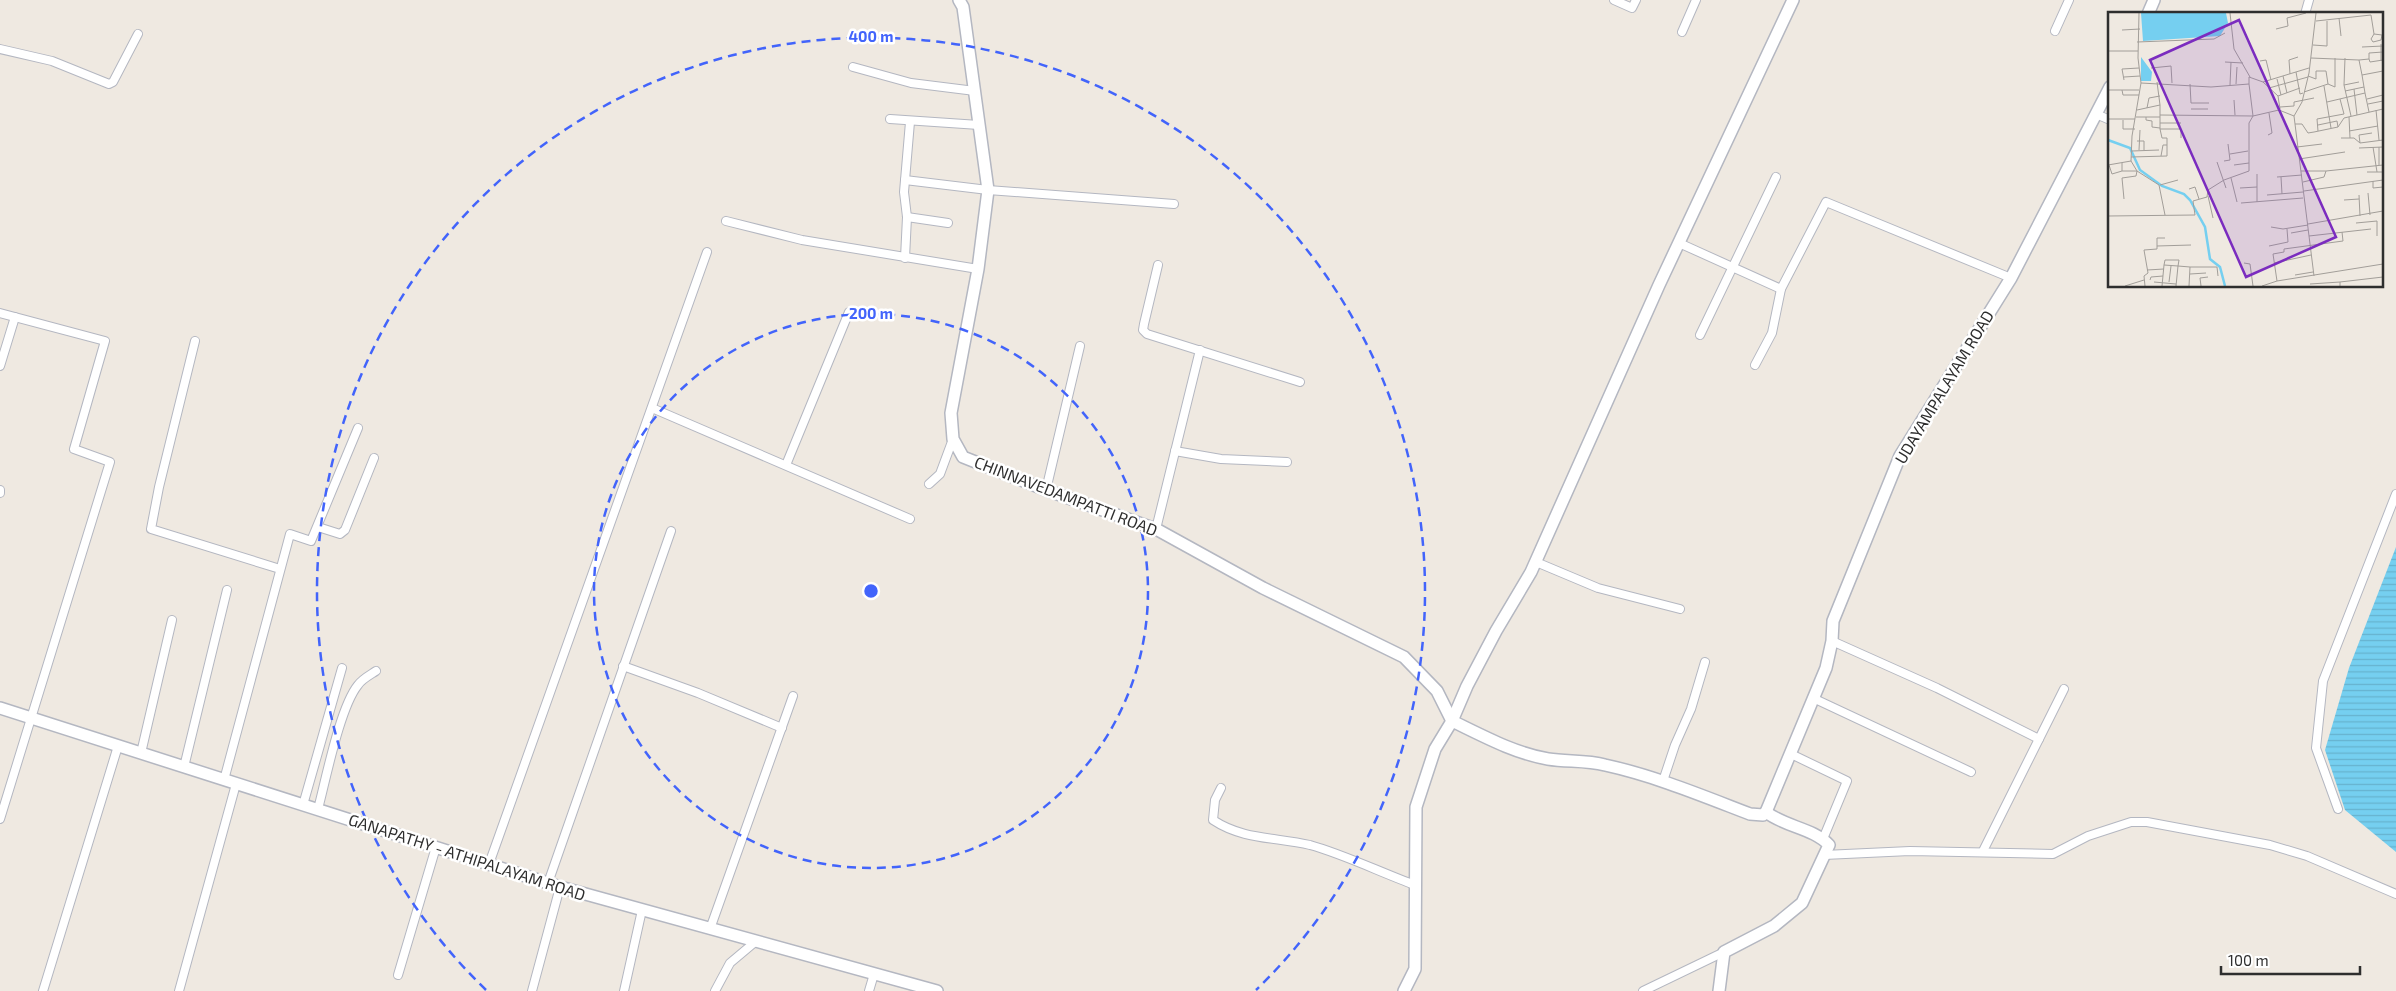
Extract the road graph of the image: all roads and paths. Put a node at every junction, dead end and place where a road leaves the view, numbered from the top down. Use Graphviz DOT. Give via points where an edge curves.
graph roads {
  1 [pos="959,0"];
  2 [pos="1614,0"];
  3 [pos="1636,0"];
  4 [pos="1696,0"];
  5 [pos="1793,0"];
  6 [pos="2069,0"];
  7 [pos="2154,0"];
  8 [pos="2309,0"];
  9 [pos="2149,12"];
  10 [pos="2305,12"];
  11 [pos="2055,31"];
  12 [pos="1682,32"];
  13 [pos="138,34"];
  14 [pos="0,49"];
  15 [pos="853,67"];
  16 [pos="975,91"];
  17 [pos="2108,91"];
  18 [pos="2096,114"];
  19 [pos="890,119"];
  20 [pos="2108,119"];
  21 [pos="910,122"];
  22 [pos="980,125"];
  23 [pos="1776,177"];
  24 [pos="905,180"];
  25 [pos="988,190"];
  26 [pos="1174,204"];
  27 [pos="907,218"];
  28 [pos="726,221"];
  29 [pos="948,223"];
  30 [pos="1679,243"];
  31 [pos="707,252"];
  32 [pos="905,258"];
  33 [pos="1158,265"];
  34 [pos="1733,267"];
  35 [pos="978,269"];
  36 [pos="2011,278"];
  37 [pos="1781,289"];
  38 [pos="849,312"];
  39 [pos="0,313"];
  40 [pos="15,318"];
  41 [pos="1700,335"];
  42 [pos="195,340"];
  43 [pos="1080,346"];
  44 [pos="1200,350"];
  45 [pos="1755,365"];
  46 [pos="0,366"];
  47 [pos="1300,382"];
  48 [pos="652,408"];
  49 [pos="358,428"];
  50 [pos="953,440"];
  51 [pos="1175,451"];
  52 [pos="374,458"];
  53 [pos="1287,462"];
  54 [pos="786,465"];
  55 [pos="929,484"];
  56 [pos="1046,490"];
  57 [pos="2396,494"];
  58 [pos="910,519"];
  59 [pos="318,527"];
  60 [pos="1156,529"];
  61 [pos="671,532"];
  62 [pos="1536,562"];
  63 [pos="280,569"];
  64 [pos="227,590"];
  65 [pos="1680,609"];
  66 [pos="172,620"];
  67 [pos="1832,641"];
  68 [pos="1705,662"];
  69 [pos="623,666"];
  70 [pos="342,668"];
  71 [pos="376,671"];
  72 [pos="2064,689"];
  73 [pos="793,696"];
  74 [pos="1815,699"];
  75 [pos="0,708"];
  76 [pos="30,718"];
  77 [pos="1452,721"];
  78 [pos="782,728"];
  79 [pos="2039,739"];
  80 [pos="118,746"];
  81 [pos="142,753"];
  82 [pos="1791,754"];
  83 [pos="184,767"];
  84 [pos="1971,772"];
  85 [pos="224,780"];
  86 [pos="1663,782"];
  87 [pos="236,784"];
  88 [pos="1221,788"];
  89 [pos="303,805"];
  90 [pos="318,809"];
  91 [pos="2338,809"];
  92 [pos="1766,812"];
  93 [pos="0,819"];
  94 [pos="1823,838"];
  95 [pos="436,847"];
  96 [pos="1983,851"];
  97 [pos="1824,856"];
  98 [pos="489,864"];
  99 [pos="548,884"];
  100 [pos="1415,885"];
  101 [pos="560,888"];
  102 [pos="2396,894"];
  103 [pos="642,910"];
  104 [pos="710,929"];
  105 [pos="755,942"];
  106 [pos="1724,952"];
  107 [pos="874,974"];
  108 [pos="398,975"];
  109 [pos="1648,990"];
  110 [pos="43,991"];
  111 [pos="179,991"];
  112 [pos="532,991"];
  113 [pos="624,991"];
  114 [pos="716,991"];
  115 [pos="869,991"];
  116 [pos="937,991"];
  117 [pos="1404,991"];
  118 [pos="1719,991"];
  1 -- 16 [label="street" via="964,7"];
  2 -- 3 [label="street" via="1632,8"];
  4 -- 12 [label="street"];
  5 -- 30 [label="street"];
  6 -- 11 [label="street"];
  7 -- 9 [label="street"];
  8 -- 10 [label="street"];
  13 -- 14 [label="street" via="109,84 52,61"];
  15 -- 16 [label="street" via="911,83"];
  16 -- 22 [label="street"];
  17 -- 18 [label="street, UDAYAMPALAYAM ROAD"];
  18 -- 20 [label="street"];
  18 -- 36 [label="street, UDAYAMPALAYAM ROAD"];
  19 -- 21 [label="street"];
  21 -- 22 [label="street"];
  21 -- 24 [label="street"];
  22 -- 25 [label="street"];
  23 -- 34 [label="street"];
  24 -- 25 [label="street"];
  24 -- 27 [label="street"];
  25 -- 26 [label="street"];
  25 -- 35 [label="street"];
  27 -- 29 [label="street"];
  27 -- 32 [label="street"];
  28 -- 32 [label="street" via="802,240"];
  30 -- 34 [label="street"];
  30 -- 62 [label="street"];
  31 -- 48 [label="street"];
  32 -- 35 [label="street"];
  33 -- 44 [label="street" via="1143,330"];
  34 -- 37 [label="street"];
  34 -- 41 [label="street"];
  35 -- 50 [label="street" via="951,413"];
  36 -- 37 [label="street" via="1826,202"];
  36 -- 67 [label="street, UDAYAMPALAYAM ROAD" via="1900,456 1833,621"];
  37 -- 45 [label="street" via="1772,333"];
  38 -- 54 [label="street"];
  39 -- 40 [label="street"];
  40 -- 46 [label="street"];
  40 -- 76 [label="street" via="105,342 74,449 110,462"];
  42 -- 63 [label="street" via="151,529"];
  43 -- 56 [label="street"];
  44 -- 47 [label="street"];
  44 -- 51 [label="street"];
  48 -- 54 [label="street"];
  48 -- 98 [label="street"];
  49 -- 59 [label="street"];
  50 -- 55 [label="street" via="940,474"];
  50 -- 56 [label="street, CHINNAVEDAMPATTI ROAD" via="963,457"];
  51 -- 53 [label="street" via="1221,459"];
  51 -- 60 [label="street"];
  52 -- 59 [label="street" via="345,530 340,534"];
  54 -- 58 [label="street"];
  56 -- 60 [label="street, CHINNAVEDAMPATTI ROAD"];
  57 -- 91 [label="street" via="2322,681 2316,748"];
  59 -- 63 [label="street" via="311,541 290,534"];
  60 -- 77 [label="street, CHINNAVEDAMPATTI ROAD" via="1263,588 1404,657 1437,691"];
  61 -- 69 [label="street"];
  62 -- 65 [label="street" via="1598,588"];
  62 -- 77 [label="street" via="1467,686"];
  63 -- 85 [label="street"];
  64 -- 83 [label="street"];
  66 -- 81 [label="street"];
  67 -- 74 [label="street, UDAYAMPALAYAM ROAD"];
  67 -- 79 [label="street"];
  68 -- 86 [label="street"];
  69 -- 78 [label="street"];
  69 -- 99 [label="street"];
  70 -- 89 [label="street"];
  71 -- 90 [label="street" via="359,683 352,693"];
  72 -- 79 [label="street"];
  73 -- 78 [label="street"];
  74 -- 82 [label="street, UDAYAMPALAYAM ROAD"];
  74 -- 84 [label="street"];
  75 -- 76 [label="street, GANAPATHY - ATHIPALAYAM ROAD"];
  76 -- 80 [label="street, GANAPATHY - ATHIPALAYAM ROAD"];
  76 -- 93 [label="street"];
  77 -- 86 [label="street" via="1505,747 1549,759 1605,764"];
  77 -- 100 [label="street" via="1435,749 1416,807"];
  78 -- 104 [label="street"];
  79 -- 96 [label="street"];
  80 -- 81 [label="street, GANAPATHY - ATHIPALAYAM ROAD"];
  80 -- 110 [label="street"];
  81 -- 83 [label="street, GANAPATHY - ATHIPALAYAM ROAD"];
  82 -- 92 [label="street, UDAYAMPALAYAM ROAD"];
  82 -- 94 [label="street" via="1848,781"];
  83 -- 85 [label="street, GANAPATHY - ATHIPALAYAM ROAD"];
  85 -- 87 [label="street, GANAPATHY - ATHIPALAYAM ROAD"];
  86 -- 92 [label="street" via="1750,814 1763,815"];
  87 -- 89 [label="street, GANAPATHY - ATHIPALAYAM ROAD"];
  87 -- 111 [label="street"];
  88 -- 100 [label="street" via="1214,800 1213,820 1225,828 1241,834 1310,845"];
  89 -- 90 [label="street, GANAPATHY - ATHIPALAYAM ROAD"];
  90 -- 95 [label="street, GANAPATHY - ATHIPALAYAM ROAD"];
  92 -- 94 [label="street" via="1777,820"];
  94 -- 97 [label="street" via="1829,844"];
  95 -- 98 [label="street, GANAPATHY - ATHIPALAYAM ROAD"];
  95 -- 108 [label="street"];
  96 -- 97 [label="street"];
  96 -- 102 [label="street" via="2053,854 2088,836 2131,822 2147,822 2297,853"];
  97 -- 106 [label="street" via="1802,903 1774,926"];
  98 -- 99 [label="street, GANAPATHY - ATHIPALAYAM ROAD"];
  99 -- 101 [label="street, GANAPATHY - ATHIPALAYAM ROAD"];
  100 -- 117 [label="street" via="1415,968"];
  101 -- 103 [label="street, GANAPATHY - ATHIPALAYAM ROAD"];
  101 -- 112 [label="street"];
  103 -- 104 [label="street, GANAPATHY - ATHIPALAYAM ROAD"];
  103 -- 113 [label="street"];
  104 -- 105 [label="street, GANAPATHY - ATHIPALAYAM ROAD"];
  105 -- 107 [label="street, GANAPATHY - ATHIPALAYAM ROAD"];
  105 -- 114 [label="street" via="730,963"];
  106 -- 109 [label="street"];
  106 -- 118 [label="street"];
  107 -- 115 [label="street"];
  107 -- 116 [label="street, GANAPATHY - ATHIPALAYAM ROAD"];
}
